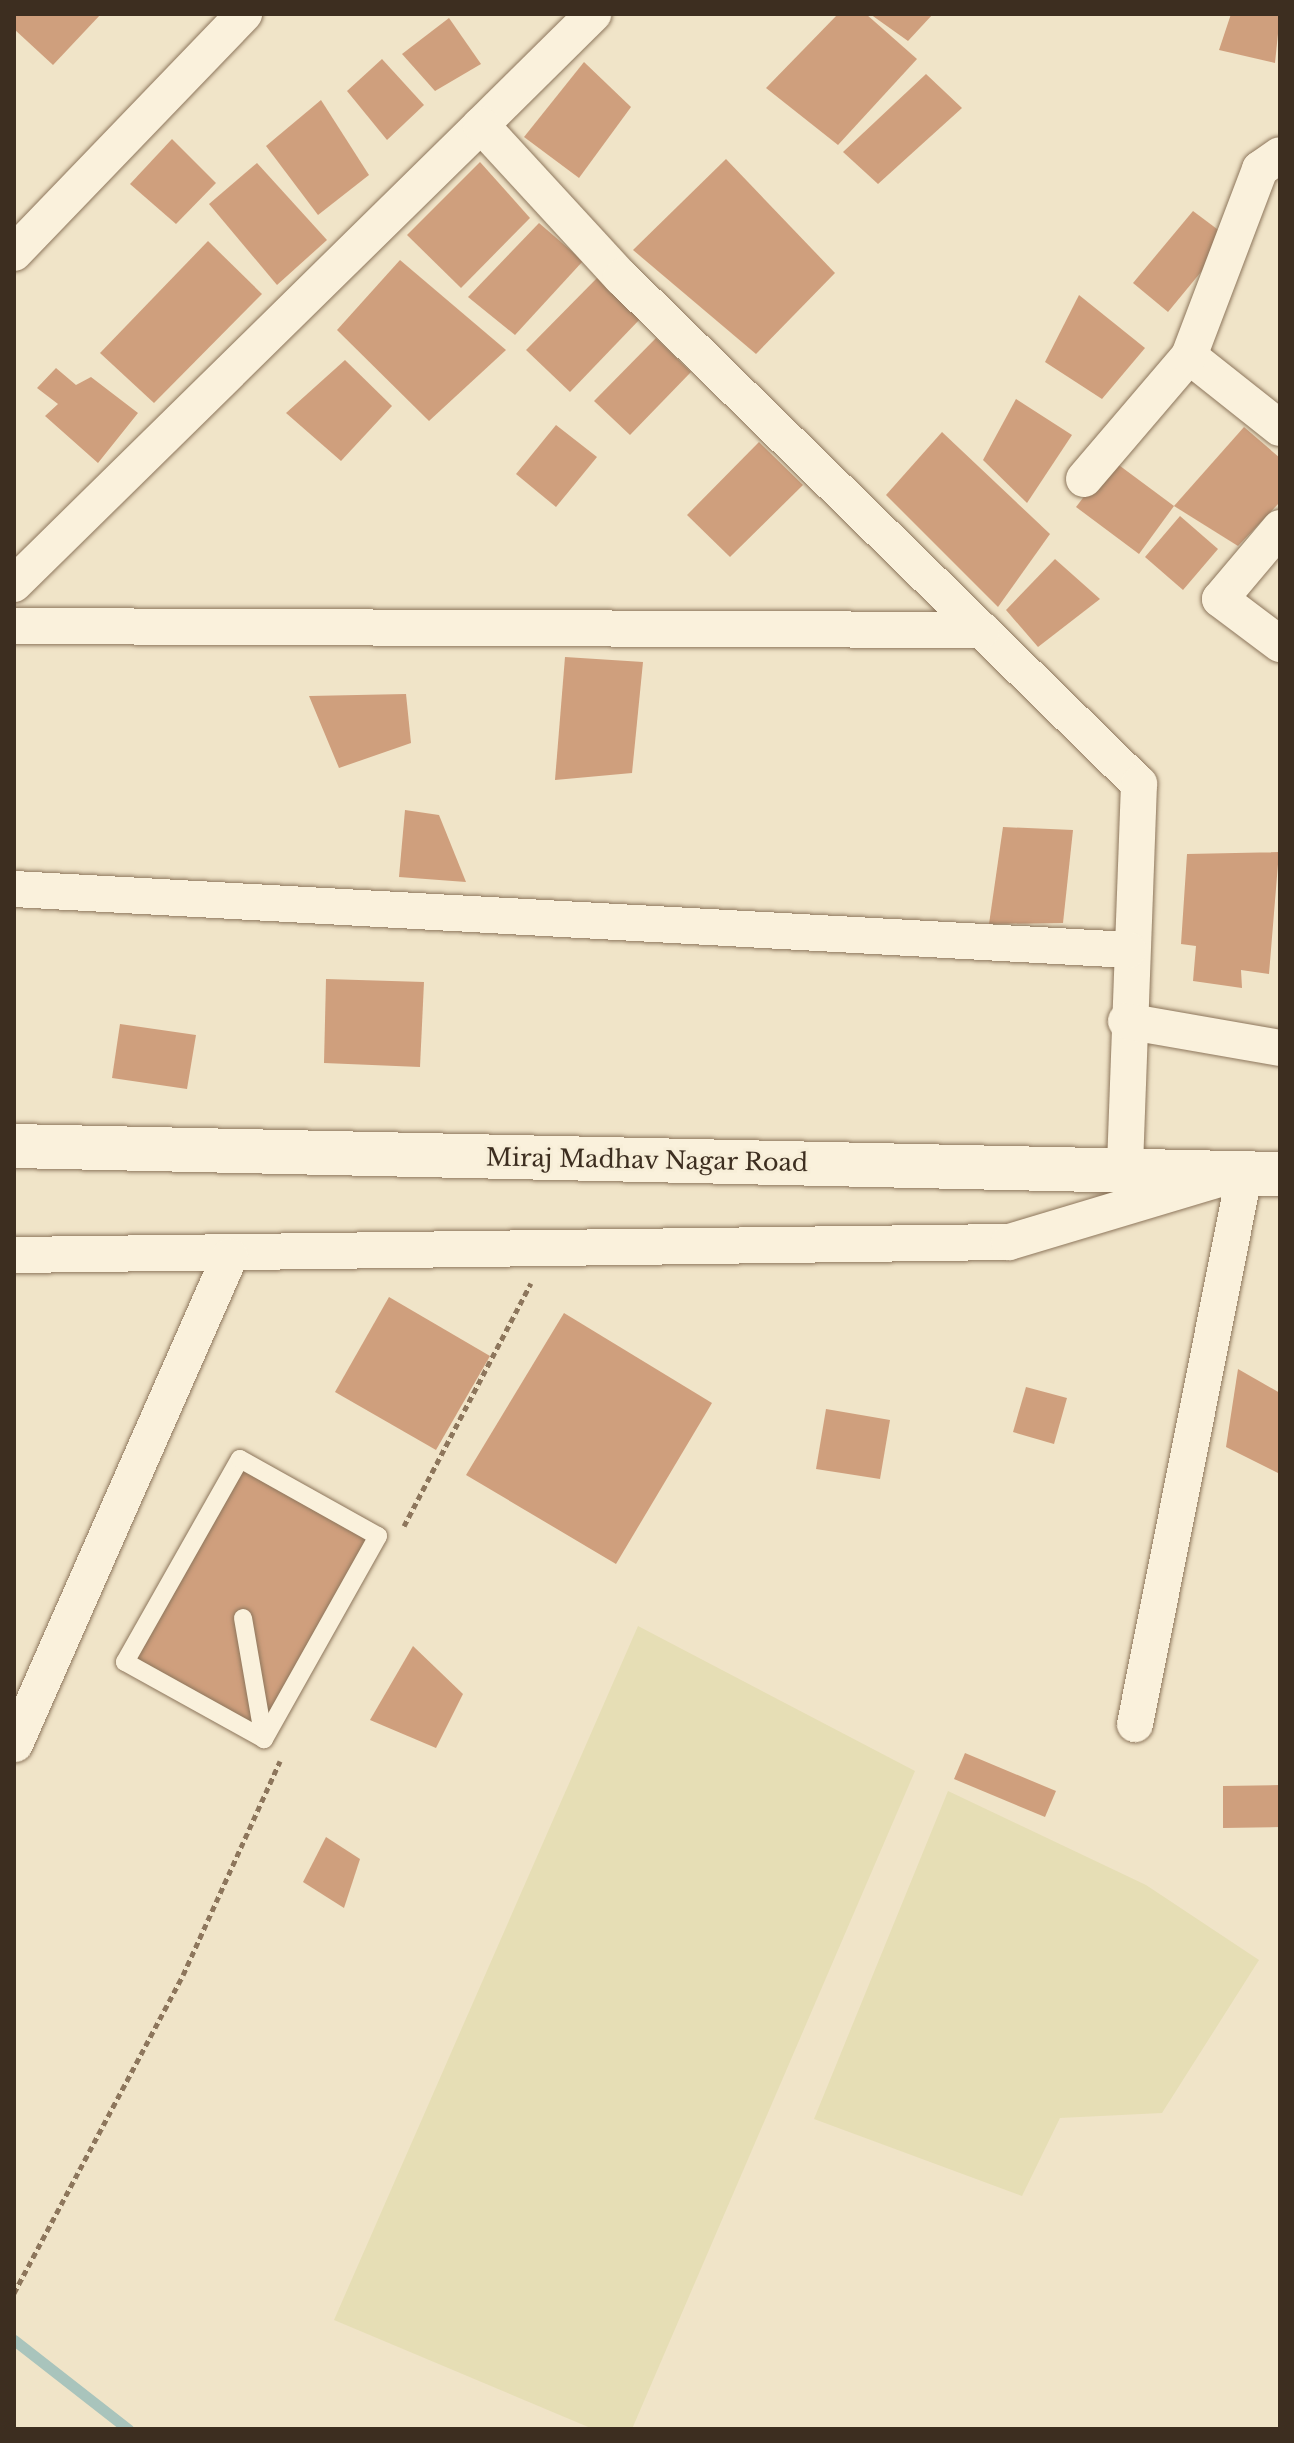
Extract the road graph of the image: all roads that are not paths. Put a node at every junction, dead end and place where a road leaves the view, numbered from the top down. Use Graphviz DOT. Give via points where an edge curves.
graph roads {
  1 [pos="244,14"];
  2 [pos="593,14"];
  3 [pos="481,125"];
  4 [pos="1280,155"];
  5 [pos="14,253"];
  6 [pos="1189,356"];
  7 [pos="1280,428"];
  8 [pos="1084,479"];
  9 [pos="1280,528"];
  10 [pos="14,584"];
  11 [pos="14,626"];
  12 [pos="982,630"];
  13 [pos="1280,644"];
  14 [pos="14,889"];
  15 [pos="1128,950"];
  16 [pos="1126,1021"];
  17 [pos="1280,1048"];
  18 [pos="14,1146"];
  19 [pos="1125,1170"];
  20 [pos="1262,1172"];
  21 [pos="14,1255"];
  22 [pos="230,1256"];
  23 [pos="243,1618"];
  24 [pos="1135,1724"];
  25 [pos="264,1739"];
  26 [pos="15,1744"];
  1 -- 5 [label="street"];
  2 -- 3 [label="street"];
  3 -- 10 [label="street"];
  3 -- 12 [label="street" via="621,277"];
  4 -- 6 [label="street" via="1260,169"];
  6 -- 7 [label="street"];
  6 -- 8 [label="street"];
  9 -- 13 [label="street" via="1220,599"];
  11 -- 12 [label="street"];
  12 -- 15 [label="street" via="1139,784"];
  14 -- 15 [label="street"];
  15 -- 16 [label="street"];
  16 -- 17 [label="street"];
  16 -- 19 [label="street"];
  18 -- 19 [label="street, Miraj Madhav Nagar Road"];
  19 -- 20 [label="street, Miraj Madhav Nagar Road"];
  20 -- 22 [label="street" via="1009,1242"];
  20 -- 24 [label="street"];
  21 -- 22 [label="street"];
  22 -- 26 [label="street"];
  23 -- 25 [label="lane"];
  25 -- 25 [label="lane" via="125,1662 240,1459 378,1536"];
}
